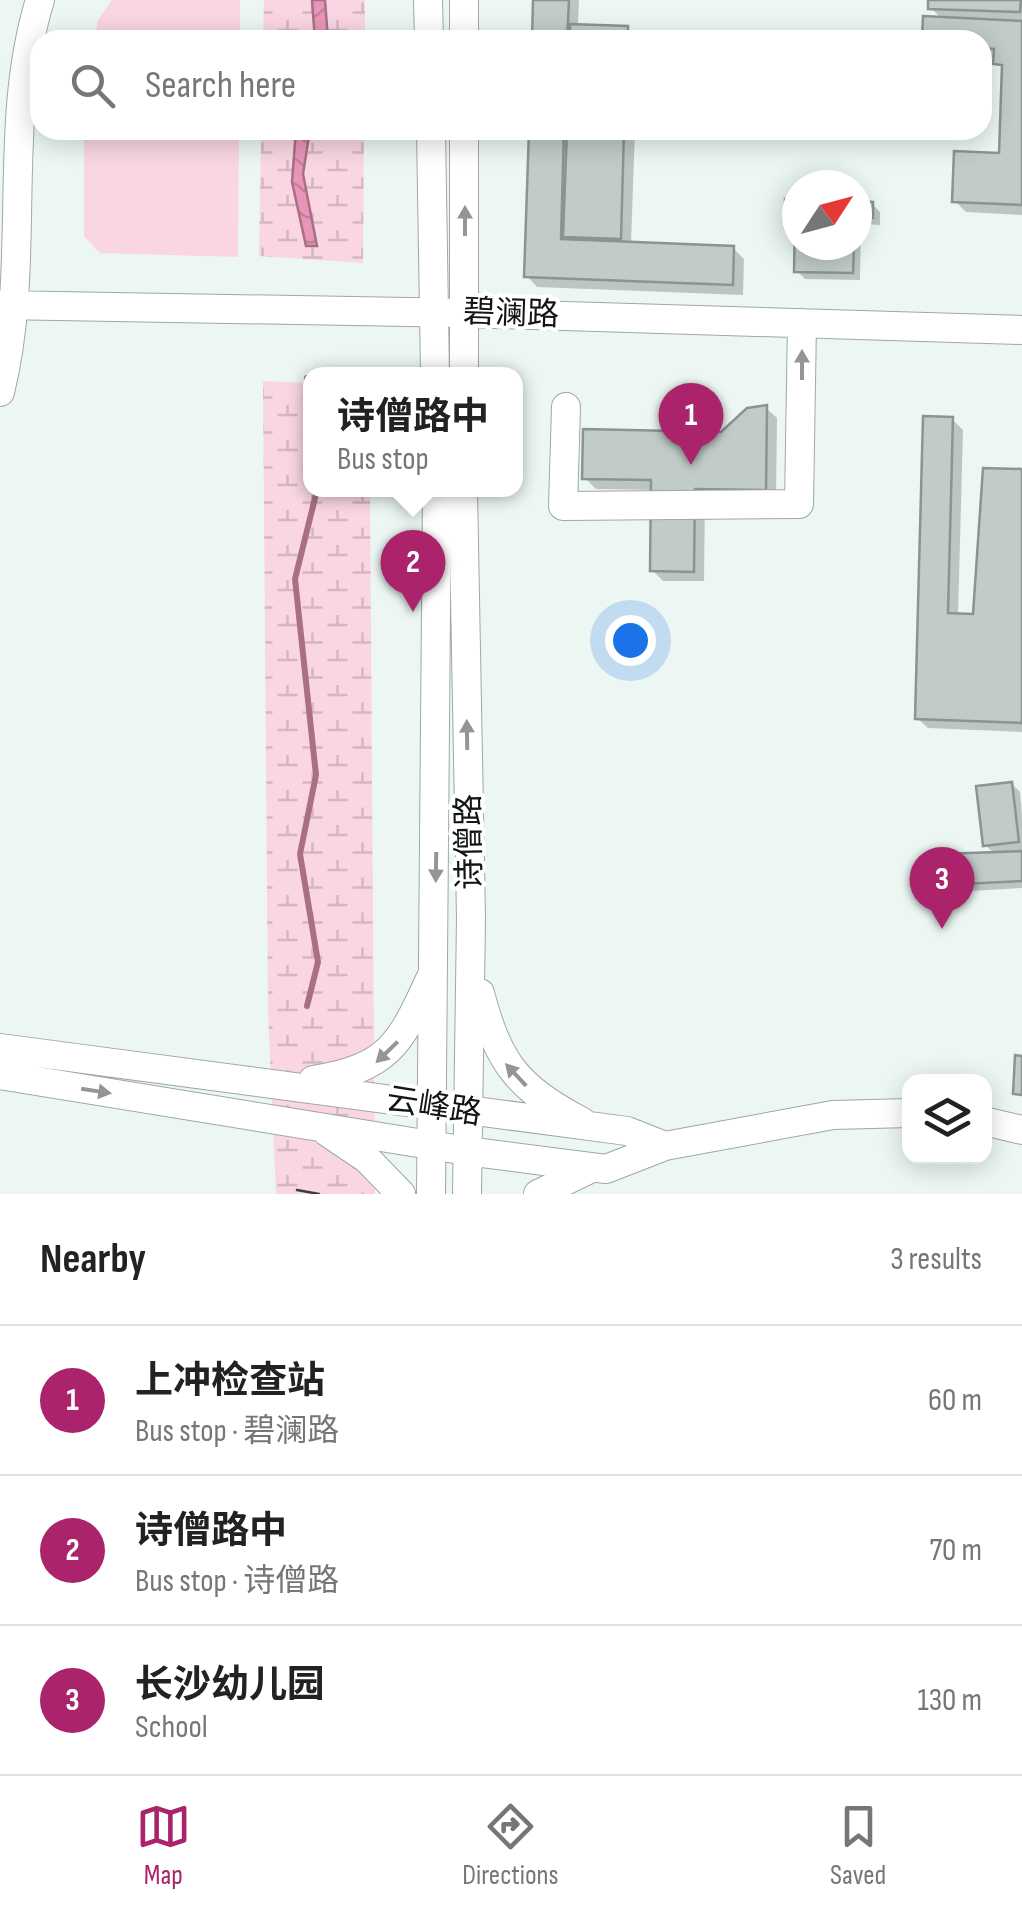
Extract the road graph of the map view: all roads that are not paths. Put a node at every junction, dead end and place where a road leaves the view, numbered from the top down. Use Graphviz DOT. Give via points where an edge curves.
graph roads {
  1 [pos="40,0"];
  2 [pos="428,0"];
  3 [pos="464,0"];
  4 [pos="35,30"];
  5 [pos="429,30"];
  6 [pos="464,30"];
  7 [pos="30,56"];
  8 [pos="431,140"];
  9 [pos="464,140"];
  10 [pos="7,304"];
  11 [pos="434,312"];
  12 [pos="465,313"];
  13 [pos="802,322"];
  14 [pos="1022,330"];
  15 [pos="436,367"];
  16 [pos="464,367"];
  17 [pos="0,392"];
  18 [pos="566,407"];
  19 [pos="437,497"];
  20 [pos="463,497"];
  21 [pos="471,958"];
  22 [pos="435,968"];
  23 [pos="0,1048"];
  24 [pos="0,1075"];
  25 [pos="287,1084"];
  26 [pos="434,1107"];
  27 [pos="468,1112"];
  28 [pos="902,1113"];
  29 [pos="992,1124"];
  30 [pos="322,1128"];
  31 [pos="596,1129"];
  32 [pos="1022,1130"];
  33 [pos="433,1145"];
  34 [pos="665,1146"];
  35 [pos="467,1152"];
  36 [pos="593,1168"];
  37 [pos="400,1194"];
  38 [pos="431,1194"];
  39 [pos="467,1194"];
  40 [pos="538,1194"];
  1 -- 4 [label="street"];
  2 -- 5 [label="street"];
  3 -- 6 [label="street"];
  7 -- 10 [label="street"];
  8 -- 11 [label="street"];
  12 -- 9 [label="street, one-way"];
  10 -- 11 [label="street, 碧澜路"];
  10 -- 17 [label="street"];
  11 -- 12 [label="street, 碧澜路"];
  11 -- 15 [label="street"];
  12 -- 13 [label="street, 碧澜路"];
  12 -- 16 [label="street"];
  13 -- 14 [label="street, 碧澜路"];
  18 -- 13 [label="street, one-way" via="562,506 799,504"];
  19 -- 22 [label="street, 诗僧路, one-way"];
  21 -- 20 [label="street, 诗僧路, one-way"];
  21 -- 27 [label="street, 诗僧路"];
  31 -- 21 [label="street, one-way" via="547,1104 506,1065"];
  22 -- 25 [label="street, one-way" via="404,1034 374,1064"];
  22 -- 26 [label="street, 诗僧路"];
  23 -- 25 [label="street, 云峰路"];
  24 -- 30 [label="street, 云峰路, one-way"];
  25 -- 26 [label="street, 云峰路"];
  26 -- 27 [label="street, 云峰路"];
  26 -- 33 [label="street, 诗僧路"];
  27 -- 31 [label="street, 云峰路"];
  27 -- 35 [label="street, 诗僧路"];
  28 -- 34 [label="street" via="833,1115"];
  29 -- 32 [label="street"];
  30 -- 33 [label="street, 云峰路"];
  30 -- 37 [label="street" via="367,1159"];
  31 -- 34 [label="street, 云峰路" via="628,1131"];
  33 -- 35 [label="street, 云峰路"];
  33 -- 38 [label="street, 诗僧路"];
  34 -- 36 [label="street, 云峰路" via="606,1170"];
  35 -- 36 [label="street, 云峰路"];
  35 -- 39 [label="street, 诗僧路"];
  36 -- 40 [label="street"];
}
